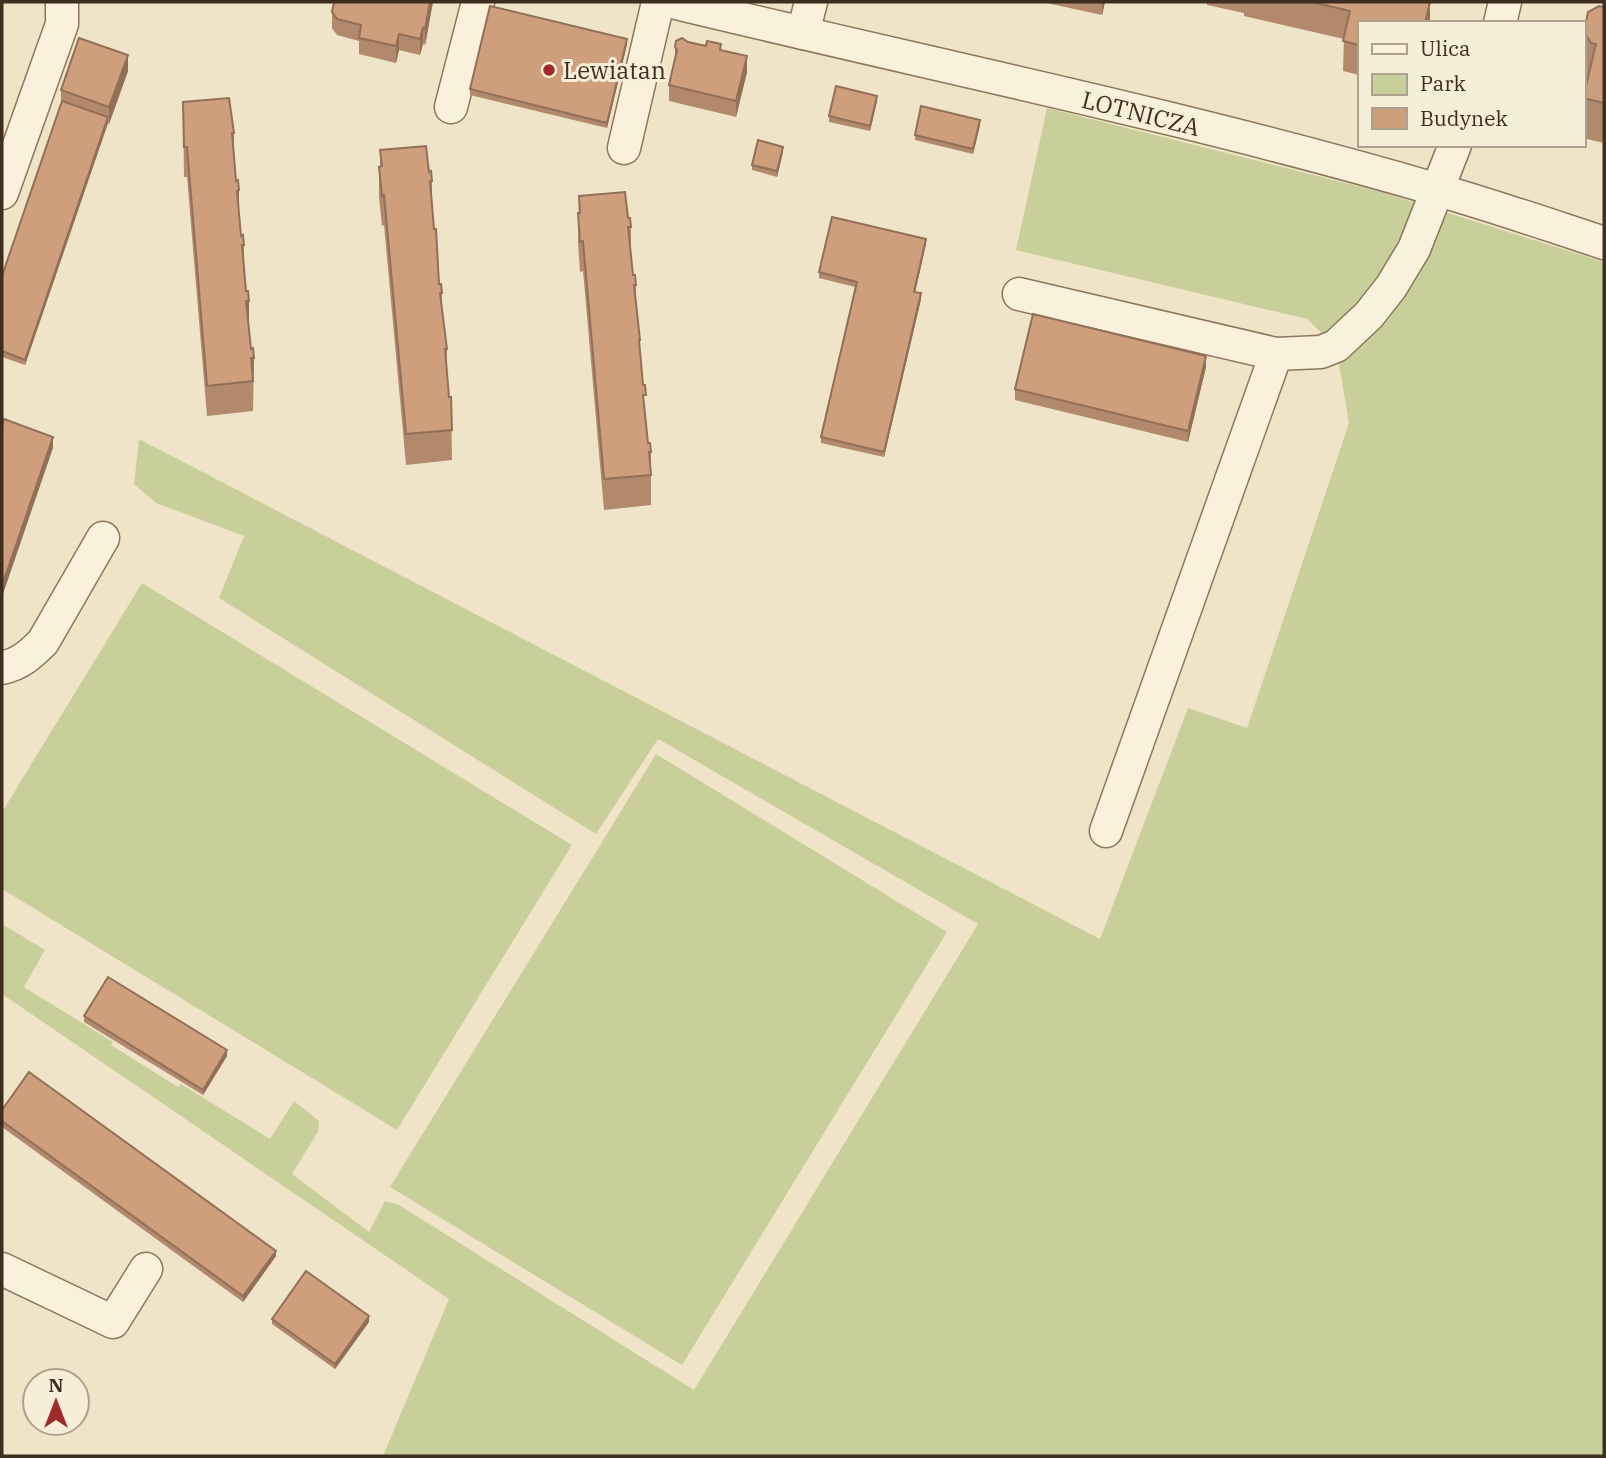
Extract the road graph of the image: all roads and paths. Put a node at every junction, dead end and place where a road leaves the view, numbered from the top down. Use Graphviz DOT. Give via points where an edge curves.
graph roads {
  1 [pos="87,2"];
  2 [pos="478,2"];
  3 [pos="658,2"];
  4 [pos="672,2"];
  5 [pos="811,2"];
  6 [pos="1506,2"];
  7 [pos="62,13"];
  8 [pos="1501,21"];
  9 [pos="803,33"];
  10 [pos="452,107"];
  11 [pos="1454,147"];
  12 [pos="624,148"];
  13 [pos="1439,190"];
  14 [pos="2,193"];
  15 [pos="1604,243"];
  16 [pos="1019,294"];
  17 [pos="1276,354"];
  18 [pos="103,538"];
  19 [pos="2,668"];
  20 [pos="1106,831"];
  21 [pos="2,1269"];
  22 [pos="146,1269"];
  1 -- 7 [label="street"];
  2 -- 10 [label="street"];
  3 -- 12 [label="street"];
  4 -- 9 [label="street, LOTNICZA"];
  5 -- 9 [label="street"];
  6 -- 8 [label="street"];
  7 -- 14 [label="street"];
  9 -- 13 [label="street, LOTNICZA" via="1113,105"];
  11 -- 13 [label="street"];
  13 -- 15 [label="street, LOTNICZA"];
  13 -- 17 [label="street" via="1414,249 1369,315 1336,346 1321,352"];
  16 -- 17 [label="street"];
  17 -- 20 [label="street"];
  18 -- 19 [label="street" via="43,642 30,656"];
  21 -- 22 [label="street" via="113,1322"];
}
